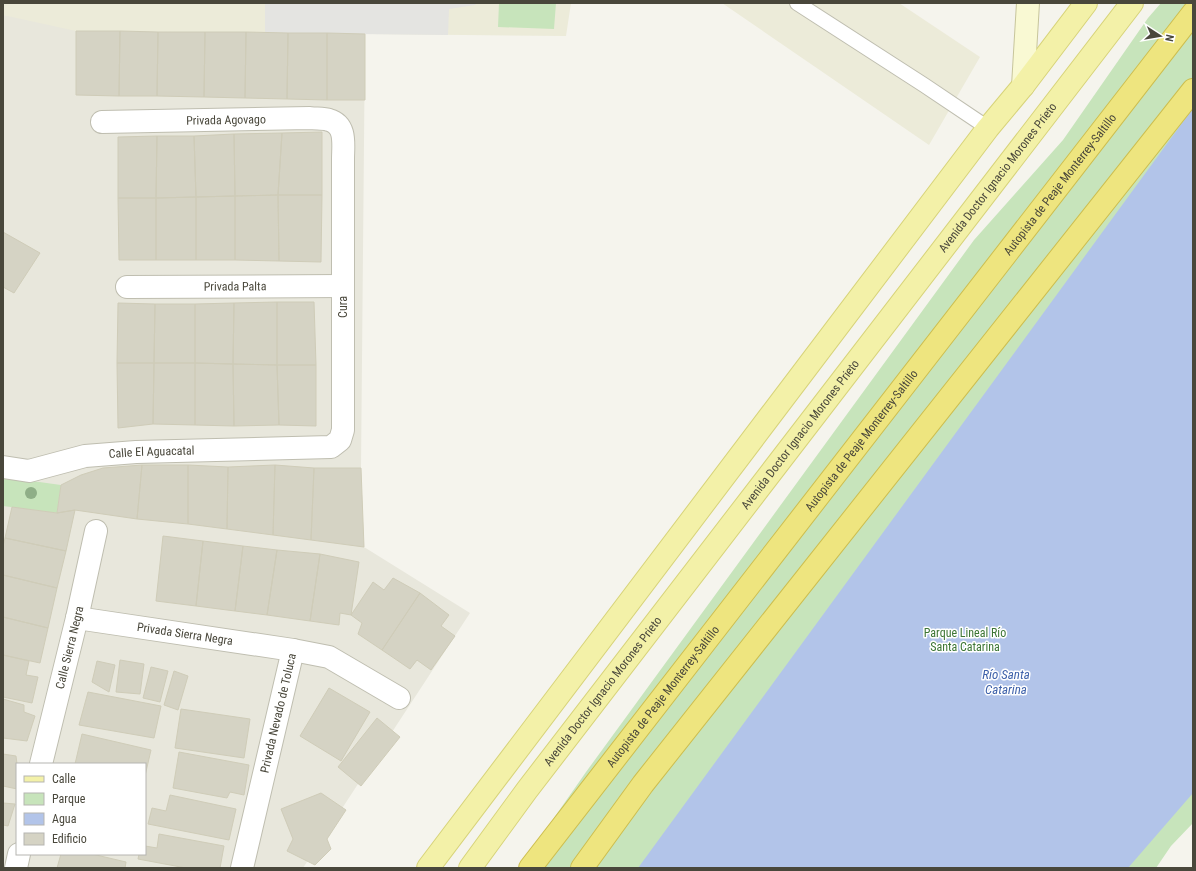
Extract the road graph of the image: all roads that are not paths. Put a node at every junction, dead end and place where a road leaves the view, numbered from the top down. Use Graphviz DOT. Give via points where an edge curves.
graph roads {
  1 [pos="797,3"];
  2 [pos="1028,3"];
  3 [pos="1086,3"];
  4 [pos="1132,3"];
  5 [pos="1193,13"];
  6 [pos="1022,86"];
  7 [pos="1193,90"];
  8 [pos="102,122"];
  9 [pos="988,128"];
  10 [pos="343,133"];
  11 [pos="343,286"];
  12 [pos="127,287"];
  13 [pos="303,449"];
  14 [pos="3,467"];
  15 [pos="96,531"];
  16 [pos="77,618"];
  17 [pos="293,650"];
  18 [pos="399,698"];
  19 [pos="41,763"];
  20 [pos="19,855"];
  21 [pos="16,868"];
  22 [pos="242,868"];
  23 [pos="428,868"];
  24 [pos="470,868"];
  25 [pos="530,868"];
  26 [pos="582,868"];
  1 -- 9 [label="lane"];
  2 -- 6 [label="main road"];
  3 -- 6 [label="main road"];
  4 -- 24 [label="main road, Avenida Doctor Ignacio Morones Prieto" via="527,790"];
  5 -- 25 [label="highway, Autopista de Peaje Monterrey-Saltillo"];
  6 -- 9 [label="main road"];
  7 -- 26 [label="highway" via="648,778"];
  8 -- 10 [label="street, Privada Agovago" via="310,118 330,120 338,125"];
  9 -- 23 [label="main road"];
  10 -- 11 [label="street, Cura"];
  11 -- 12 [label="street, Privada Palta"];
  11 -- 13 [label="street, Cura" via="343,430 340,440 331,447"];
  13 -- 14 [label="street, Calle El Aguacatal" via="136,452 86,456 29,471"];
  15 -- 16 [label="street, Calle Sierra Negra"];
  16 -- 17 [label="street, Privada Sierra Negra"];
  16 -- 19 [label="street, Calle Sierra Negra"];
  17 -- 18 [label="street, Privada Nevado de Toluca" via="329,657"];
  17 -- 22 [label="street, Privada Nevado de Toluca"];
  20 -- 21 [label="street"];
}
